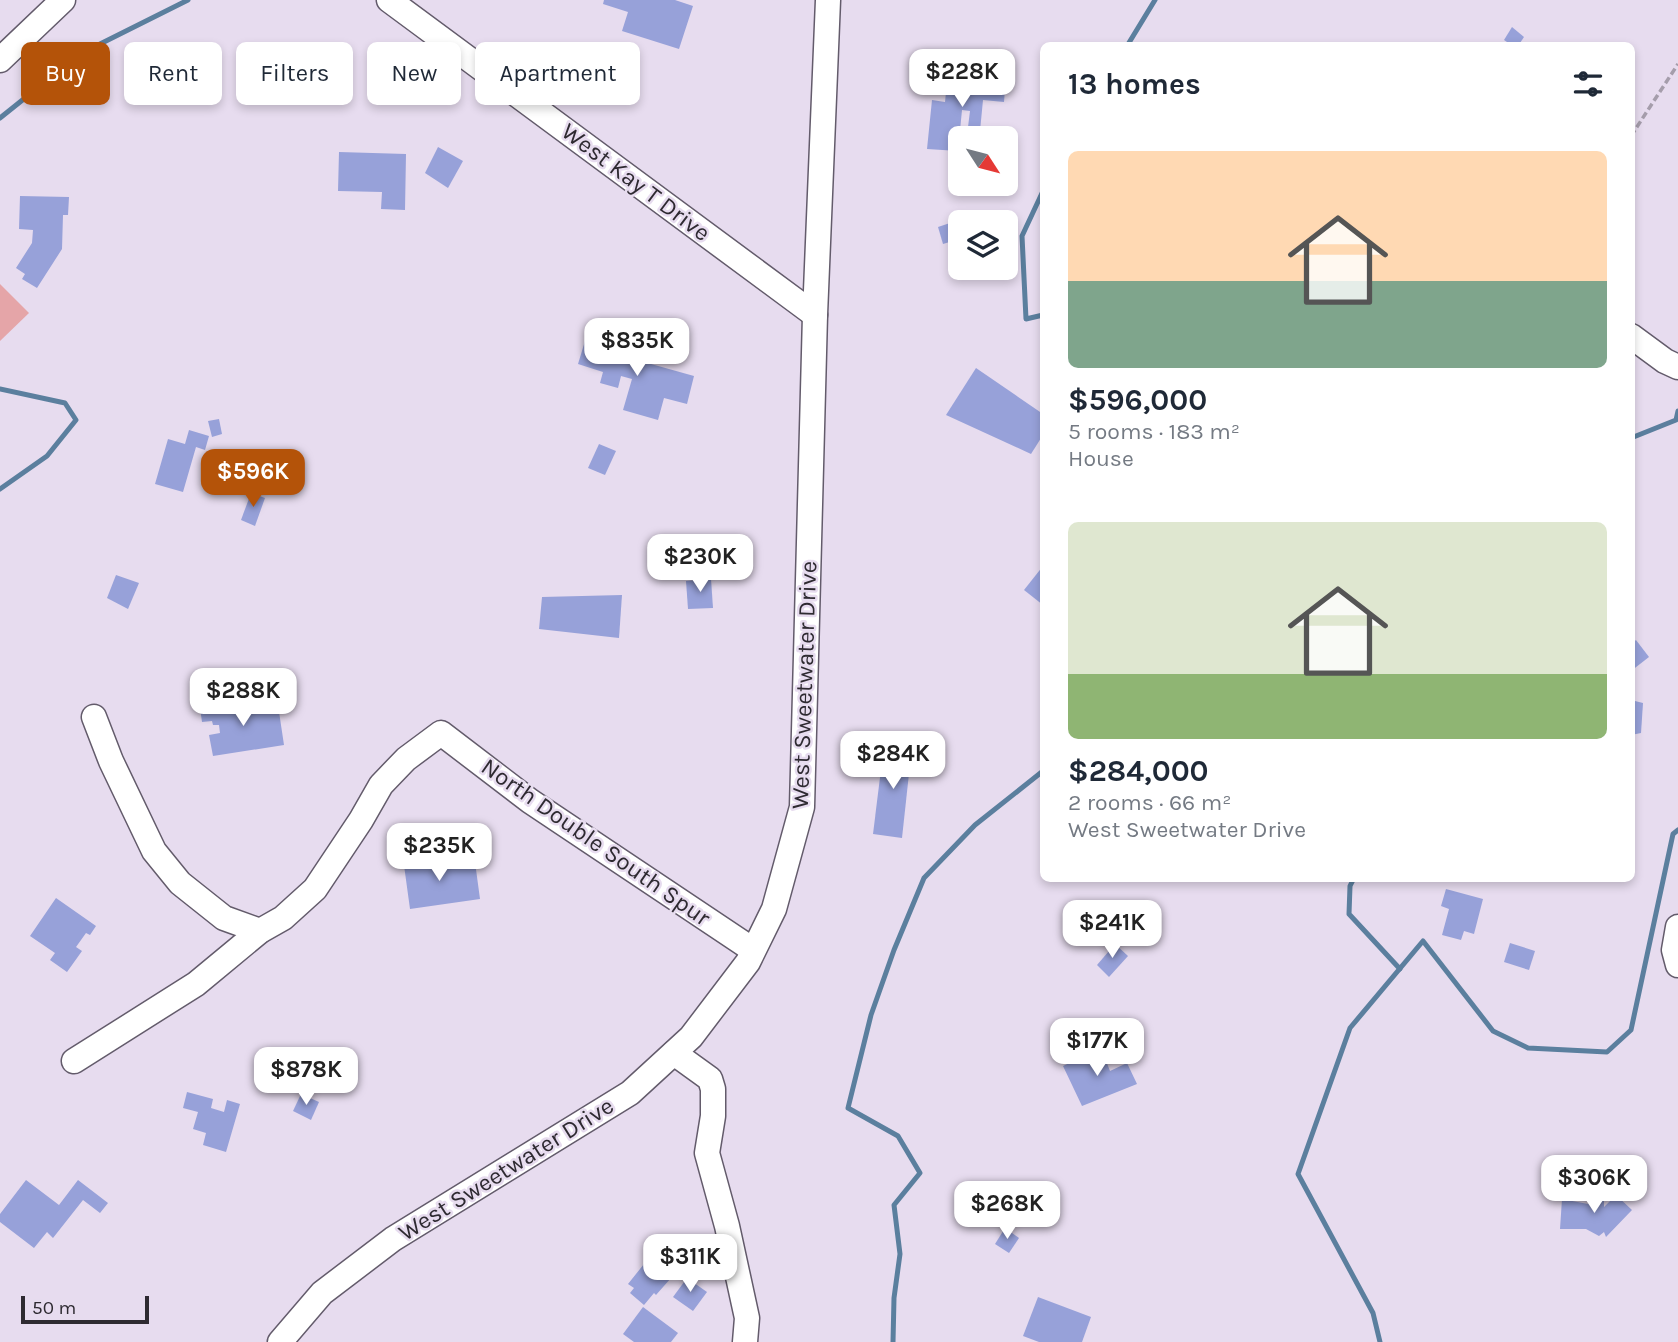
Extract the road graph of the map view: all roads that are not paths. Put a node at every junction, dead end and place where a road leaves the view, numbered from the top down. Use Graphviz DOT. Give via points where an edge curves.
graph roads {
  1 [pos="63,0"];
  2 [pos="389,0"];
  3 [pos="828,0"];
  4 [pos="41,9"];
  5 [pos="0,61"];
  6 [pos="815,315"];
  7 [pos="1635,339"];
  8 [pos="1678,367"];
  9 [pos="94,717"];
  10 [pos="1678,927"];
  11 [pos="260,931"];
  12 [pos="753,950"];
  13 [pos="1678,965"];
  14 [pos="674,1053"];
  15 [pos="74,1062"];
  16 [pos="280,1342"];
  17 [pos="745,1342"];
  1 -- 4 [label="street"];
  2 -- 6 [label="street, West Kay T Drive"];
  3 -- 6 [label="street, West Sweetwater Drive"];
  4 -- 5 [label="street"];
  6 -- 12 [label="street, West Sweetwater Drive" via="802,807 774,909"];
  7 -- 8 [label="street"];
  9 -- 11 [label="street" via="154,851 180,883 224,918"];
  10 -- 13 [label="street" via="1674,950"];
  11 -- 12 [label="street, North Double South Spur" via="283,918 315,889 381,785 440,733 530,801"];
  11 -- 15 [label="street" via="196,984"];
  12 -- 14 [label="street, West Sweetwater Drive" via="691,1038"];
  14 -- 16 [label="street, West Sweetwater Drive" via="630,1093 393,1239 321,1293"];
  14 -- 17 [label="street" via="710,1079 713,1089 707,1153 747,1318"];
}
